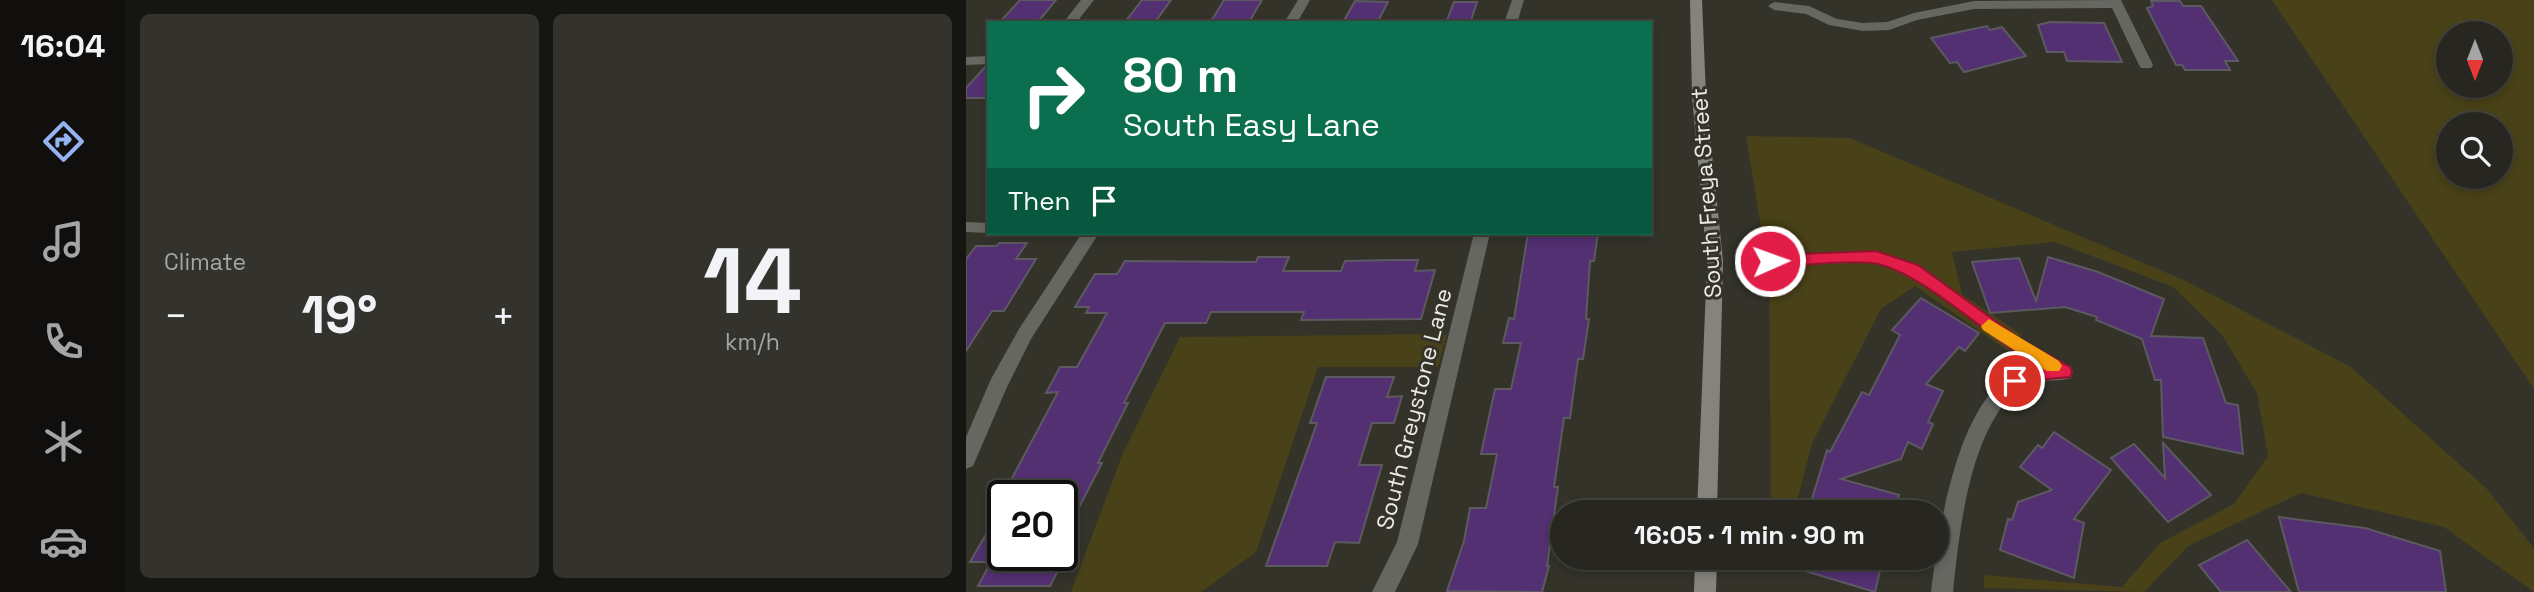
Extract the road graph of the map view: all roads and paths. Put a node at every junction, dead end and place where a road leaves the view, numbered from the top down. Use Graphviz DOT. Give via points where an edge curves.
graph roads {
  1 [pos="1088,0"];
  2 [pos="1304,0"];
  3 [pos="1518,0"];
  4 [pos="1696,0"];
  5 [pos="2116,2"];
  6 [pos="1774,6"];
  7 [pos="1071,21"];
  8 [pos="1291,21"];
  9 [pos="1511,21"];
  10 [pos="987,60"];
  11 [pos="966,61"];
  12 [pos="2146,65"];
  13 [pos="967,227"];
  14 [pos="987,228"];
  15 [pos="1090,235"];
  16 [pos="1482,235"];
  17 [pos="1770,261"];
  18 [pos="2064,372"];
  19 [pos="966,460"];
  20 [pos="1707,500"];
  21 [pos="1706,570"];
  22 [pos="1383,592"];
  23 [pos="1705,592"];
  24 [pos="1942,592"];
  1 -- 7 [label="street"];
  2 -- 8 [label="street"];
  3 -- 9 [label="street"];
  4 -- 20 [label="main road, South Freya Street" via="1699,96 1715,261"];
  5 -- 6 [label="street" via="1974,5 1889,26 1863,27 1834,22 1809,10"];
  5 -- 12 [label="street"];
  10 -- 11 [label="street"];
  13 -- 14 [label="lane"];
  15 -- 19 [label="street" via="1026,334"];
  16 -- 22 [label="street, South Greystone Lane" via="1407,544"];
  17 -- 18 [label="lane" via="1891,260 1912,269 2014,344"];
  18 -- 24 [label="street" via="2035,373 2015,381 1995,400 1970,453 1952,512"];
  21 -- 23 [label="main road"];
}
